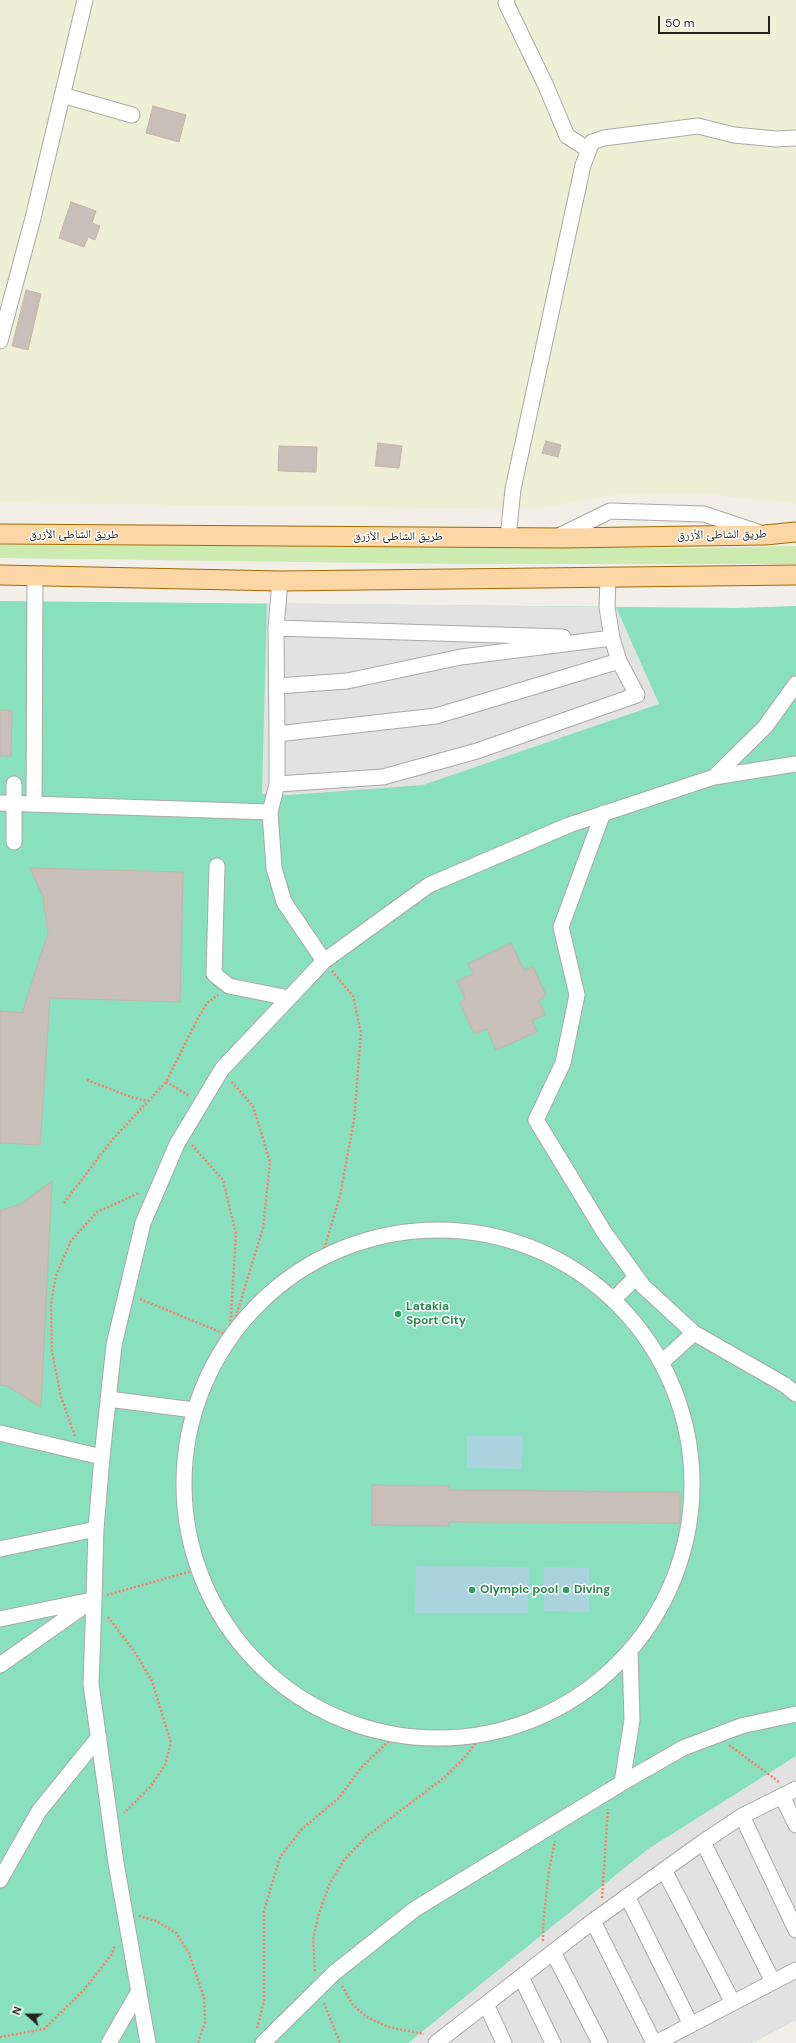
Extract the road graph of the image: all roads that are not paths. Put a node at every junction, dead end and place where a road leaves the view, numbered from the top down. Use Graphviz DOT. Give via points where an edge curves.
graph roads {
  1 [pos="85,0"];
  2 [pos="506,0"];
  3 [pos="62,95"];
  4 [pos="132,115"];
  5 [pos="796,138"];
  6 [pos="589,150"];
  7 [pos="0,341"];
  8 [pos="796,532"];
  9 [pos="0,534"];
  10 [pos="765,535"];
  11 [pos="508,538"];
  12 [pos="554,538"];
  13 [pos="0,575"];
  14 [pos="796,575"];
  15 [pos="35,576"];
  16 [pos="608,578"];
  17 [pos="280,580"];
  18 [pos="276,628"];
  19 [pos="612,638"];
  20 [pos="619,661"];
  21 [pos="796,684"];
  22 [pos="277,686"];
  23 [pos="277,734"];
  24 [pos="796,764"];
  25 [pos="714,777"];
  26 [pos="14,784"];
  27 [pos="277,784"];
  28 [pos="7,803"];
  29 [pos="34,804"];
  30 [pos="270,812"];
  31 [pos="603,813"];
  32 [pos="14,842"];
  33 [pos="217,866"];
  34 [pos="324,961"];
  35 [pos="289,998"];
  36 [pos="636,1277"];
  37 [pos="614,1299"];
  38 [pos="694,1333"];
  39 [pos="662,1362"];
  40 [pos="792,1389"];
  41 [pos="108,1399"];
  42 [pos="194,1410"];
  43 [pos="0,1433"];
  44 [pos="102,1457"];
  45 [pos="96,1529"];
  46 [pos="0,1549"];
  47 [pos="94,1599"];
  48 [pos="0,1619"];
  49 [pos="630,1651"];
  50 [pos="0,1665"];
  51 [pos="796,1714"];
  52 [pos="99,1737"];
  53 [pos="622,1783"];
  54 [pos="781,1789"];
  55 [pos="796,1789"];
  56 [pos="742,1816"];
  57 [pos="796,1825"];
  58 [pos="703,1842"];
  59 [pos="664,1870"];
  60 [pos="0,1880"];
  61 [pos="627,1896"];
  62 [pos="593,1921"];
  63 [pos="796,1930"];
  64 [pos="549,1950"];
  65 [pos="796,1970"];
  66 [pos="521,1977"];
  67 [pos="773,1982"];
  68 [pos="139,1991"];
  69 [pos="733,2003"];
  70 [pos="486,2004"];
  71 [pos="691,2025"];
  72 [pos="453,2037"];
  73 [pos="432,2039"];
  74 [pos="109,2043"];
  75 [pos="148,2043"];
  76 [pos="263,2043"];
  77 [pos="504,2043"];
  78 [pos="553,2043"];
  79 [pos="600,2043"];
  80 [pos="655,2043"];
  1 -- 3 [label="street"];
  2 -- 6 [label="street" via="567,136"];
  3 -- 4 [label="street"];
  3 -- 7 [label="street"];
  5 -- 6 [label="street" via="734,136 698,126 604,138 592,142"];
  6 -- 11 [label="street" via="583,165 513,489"];
  8 -- 10 [label="main road, طريق الشاطئ الأزرق"];
  9 -- 11 [label="main road, طريق الشاطئ الأزرق"];
  10 -- 12 [label="main road, طريق الشاطئ الأزرق"];
  10 -- 12 [label="street" via="704,514 610,512"];
  11 -- 12 [label="main road, طريق الشاطئ الأزرق"];
  13 -- 15 [label="main road"];
  14 -- 16 [label="main road"];
  15 -- 17 [label="main road"];
  15 -- 29 [label="street"];
  16 -- 17 [label="main road"];
  16 -- 19 [label="street"];
  17 -- 18 [label="street"];
  18 -- 19 [label="street"];
  18 -- 22 [label="street"];
  19 -- 20 [label="street"];
  19 -- 22 [label="street" via="461,657 347,681"];
  20 -- 23 [label="street" via="436,716"];
  20 -- 27 [label="street" via="637,695 477,751 383,777"];
  21 -- 25 [label="street" via="765,727"];
  22 -- 23 [label="street"];
  23 -- 27 [label="street"];
  24 -- 25 [label="street"];
  25 -- 31 [label="street"];
  26 -- 28 [label="street"];
  27 -- 30 [label="street"];
  28 -- 29 [label="street"];
  28 -- 32 [label="street"];
  29 -- 30 [label="street"];
  30 -- 34 [label="street" via="274,868 284,902"];
  31 -- 34 [label="street" via="569,824 429,885"];
  31 -- 36 [label="street" via="561,927 577,995 564,1063 536,1120 604,1232"];
  33 -- 35 [label="street" via="214,974 229,986"];
  34 -- 35 [label="street"];
  35 -- 41 [label="street" via="222,1069 183,1134 160,1184 143,1223 114,1344"];
  36 -- 37 [label="street"];
  36 -- 38 [label="street"];
  37 -- 39 [label="street" via="640,1328"];
  37 -- 42 [label="street" via="550,1254 475,1230 396,1232 322,1256 271,1291 230,1336 209,1372"];
  38 -- 39 [label="street"];
  38 -- 40 [label="street"];
  39 -- 49 [label="street" via="684,1419 692,1480 685,1542 667,1593"];
  41 -- 42 [label="street"];
  41 -- 44 [label="street"];
  42 -- 49 [label="street" via="183,1481 192,1552 220,1618 266,1674 326,1714 394,1736 438,1739 481,1736 536,1719 587,1690"];
  43 -- 44 [label="street"];
  44 -- 45 [label="street"];
  45 -- 46 [label="street"];
  45 -- 47 [label="street"];
  47 -- 48 [label="street"];
  47 -- 50 [label="street"];
  47 -- 52 [label="street" via="91,1684"];
  49 -- 53 [label="street" via="632,1720"];
  51 -- 53 [label="street" via="741,1726 683,1748"];
  52 -- 60 [label="street" via="39,1810"];
  52 -- 68 [label="street"];
  53 -- 76 [label="street" via="415,1909 334,1973"];
  54 -- 55 [label="street"];
  54 -- 56 [label="street"];
  54 -- 57 [label="street"];
  56 -- 58 [label="street"];
  56 -- 63 [label="street"];
  58 -- 59 [label="street"];
  58 -- 67 [label="street"];
  59 -- 61 [label="street"];
  59 -- 69 [label="street"];
  61 -- 62 [label="street"];
  61 -- 71 [label="street"];
  62 -- 64 [label="street"];
  62 -- 80 [label="street"];
  64 -- 66 [label="street"];
  64 -- 79 [label="street"];
  65 -- 67 [label="street"];
  66 -- 70 [label="street"];
  66 -- 78 [label="street"];
  67 -- 69 [label="street"];
  68 -- 74 [label="street"];
  68 -- 75 [label="street"];
  69 -- 71 [label="street"];
  70 -- 72 [label="street"];
  70 -- 77 [label="street"];
  71 -- 80 [label="street"];
  72 -- 73 [label="street"];
}
